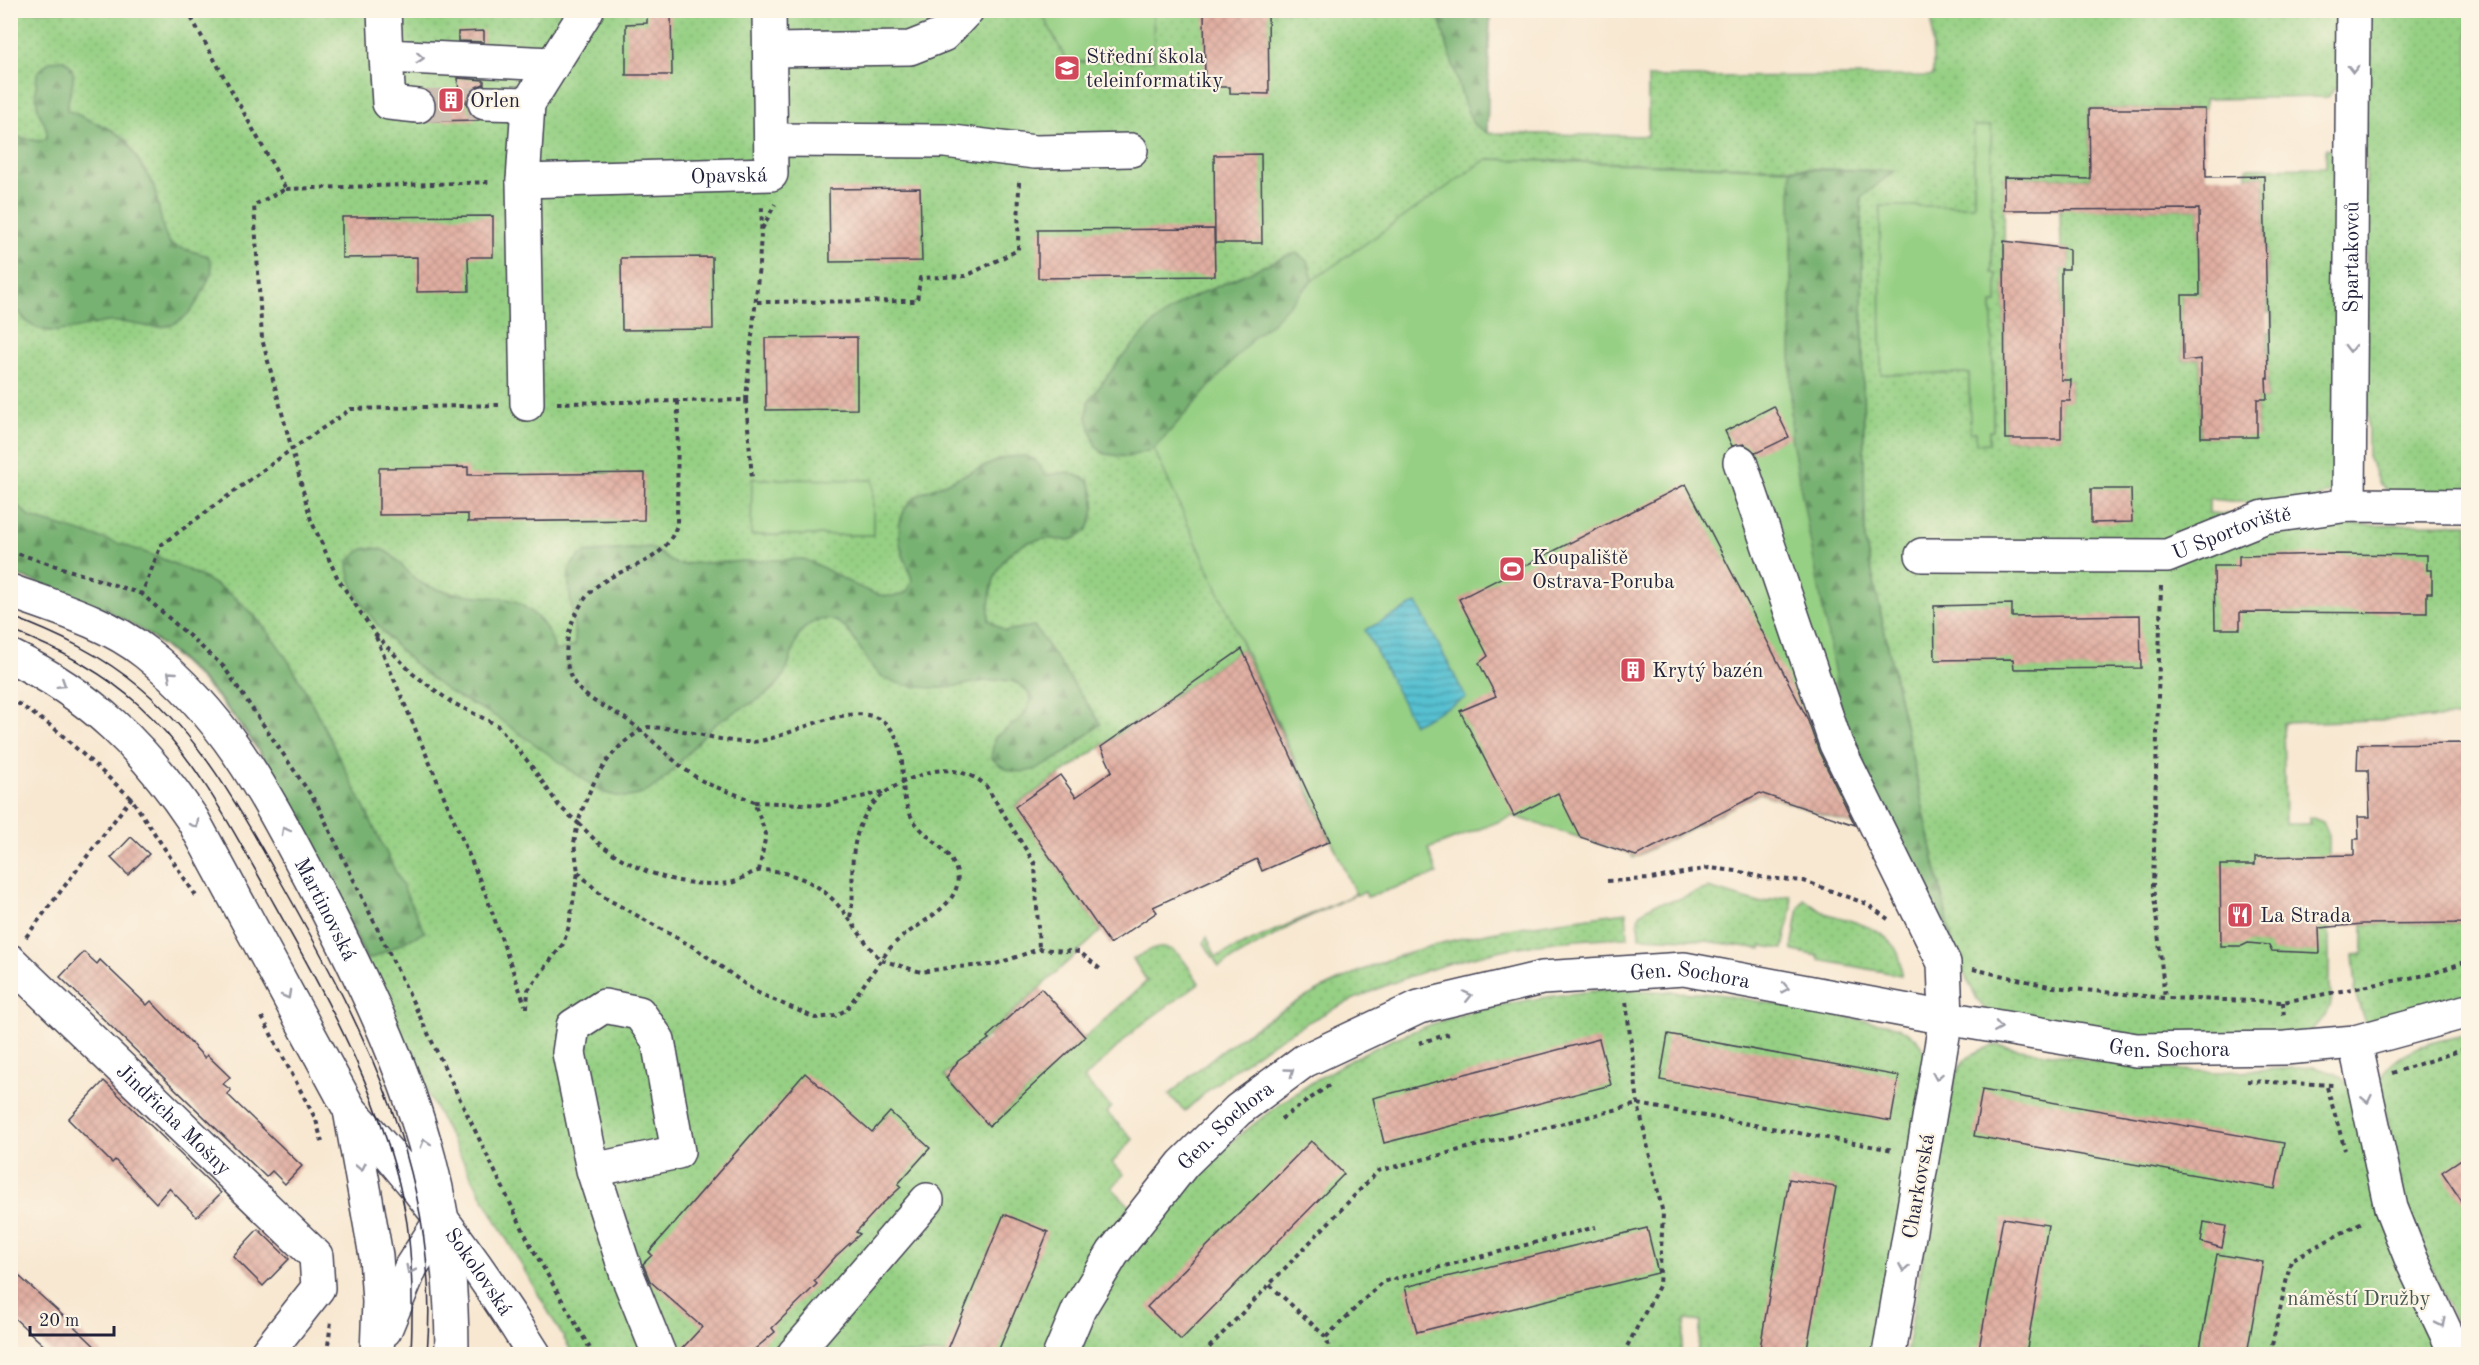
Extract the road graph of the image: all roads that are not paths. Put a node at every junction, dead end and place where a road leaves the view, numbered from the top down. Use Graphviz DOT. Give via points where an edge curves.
graph roads {
  1 [pos="384,10"];
  2 [pos="587,10"];
  3 [pos="769,10"];
  4 [pos="967,10"];
  5 [pos="2353,10"];
  6 [pos="770,50"];
  7 [pos="386,56"];
  8 [pos="552,64"];
  9 [pos="484,103"];
  10 [pos="528,104"];
  11 [pos="418,106"];
  12 [pos="771,140"];
  13 [pos="1131,150"];
  14 [pos="523,181"];
  15 [pos="527,404"];
  16 [pos="1740,462"];
  17 [pos="2349,505"];
  18 [pos="2469,506"];
  19 [pos="1922,555"];
  20 [pos="10,591"];
  21 [pos="10,656"];
  22 [pos="18,949"];
  23 [pos="2469,1011"];
  24 [pos="1946,1018"];
  25 [pos="2355,1042"];
  26 [pos="350,1110"];
  27 [pos="593,1170"];
  28 [pos="927,1200"];
  29 [pos="441,1220"];
  30 [pos="377,1352"];
  31 [pos="266,1354"];
  32 [pos="452,1354"];
  33 [pos="534,1354"];
  34 [pos="659,1354"];
  35 [pos="794,1354"];
  36 [pos="1060,1354"];
  37 [pos="1889,1354"];
  38 [pos="2457,1354"];
  1 -- 7 [label="street"];
  2 -- 8 [label="street"];
  3 -- 6 [label="street, Opavská"];
  4 -- 6 [label="street" via="944,35 910,48"];
  5 -- 17 [label="street, Spartakovců, one-way"];
  6 -- 12 [label="street, Opavská"];
  7 -- 8 [label="street, one-way"];
  7 -- 11 [label="street" via="390,103"];
  8 -- 10 [label="street"];
  9 -- 10 [label="street"];
  10 -- 14 [label="street"];
  12 -- 13 [label="street" via="945,141 1035,152"];
  12 -- 14 [label="street, Opavská" via="769,188"];
  14 -- 15 [label="street"];
  16 -- 24 [label="street, Charkovská" via="1836,744 1944,963"];
  17 -- 18 [label="street, U Sportoviště"];
  17 -- 19 [label="street, U Sportoviště" via="2264,517 2162,555"];
  29 -- 20 [label="street, Martinovská, one-way" via="430,1161 413,1103 379,1020 339,932 247,763 210,714 146,653 85,618"];
  21 -- 26 [label="street, one-way" via="62,683 88,702 155,766 193,820"];
  22 -- 31 [label="street, Jindřicha Mošny" via="316,1256 318,1288"];
  23 -- 25 [label="street, Gen. Sochora"];
  24 -- 25 [label="street, Gen. Sochora, one-way" via="2136,1050 2285,1048"];
  36 -- 24 [label="street, Gen. Sochora, one-way" via="1079,1309 1113,1253 1183,1164 1238,1110 1304,1061 1419,1007 1542,978 1684,969"];
  24 -- 37 [label="street, Charkovská, one-way"];
  25 -- 38 [label="street, one-way" via="2391,1208"];
  26 -- 29 [label="street, Sokolovská"];
  26 -- 30 [label="street, one-way" via="376,1256"];
  27 -- 27 [label="street" via="569,1053 573,1026 604,1006 639,1013 657,1040 678,1152"];
  27 -- 34 [label="street" via="626,1272"];
  28 -- 35 [label="street"];
  29 -- 30 [label="street, Sokolovská, one-way" via="411,1268"];
  29 -- 32 [label="street, Martinovská" via="452,1305"];
  29 -- 33 [label="street, Sokolovská"];
}
